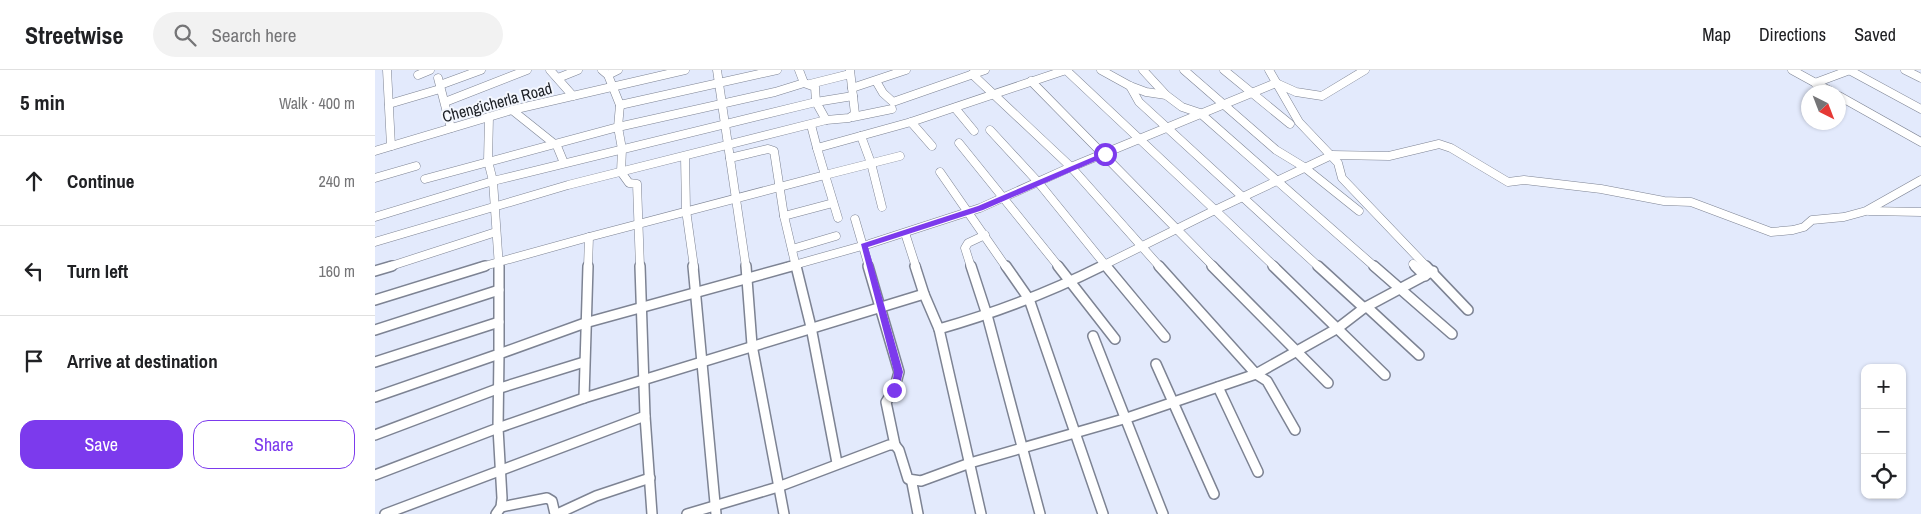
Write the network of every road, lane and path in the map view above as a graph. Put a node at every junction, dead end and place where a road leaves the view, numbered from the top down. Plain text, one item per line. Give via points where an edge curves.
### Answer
1 (387, 70) edge
2 (431, 70) edge
3 (481, 70) edge
4 (527, 70) edge
5 (550, 70) edge
6 (578, 70) edge
7 (618, 70) edge
8 (685, 70) edge
9 (717, 70) edge
10 (777, 70) edge
11 (799, 70) edge
12 (907, 70) edge
13 (985, 70) edge
14 (1101, 70) edge
15 (1143, 70) edge
16 (1184, 70) edge
17 (1224, 70) edge
18 (1269, 70) edge
19 (1365, 70) edge
20 (1792, 70) edge
21 (1829, 70) edge
22 (1850, 70) edge
23 (1905, 70) edge
24 (605, 72) edge
25 (850, 72) edge
26 (972, 74) junction
27 (1837, 74) junction
28 (418, 75) dead end
29 (558, 78) junction
30 (1921, 78) edge
31 (876, 81) junction
32 (1031, 81) junction
33 (719, 83) junction
34 (807, 83) junction
35 (1276, 83) junction
36 (1815, 83) junction
37 (440, 84) junction
38 (1819, 85) edge
39 (613, 86) junction
40 (1130, 86) junction
41 (852, 92) junction
42 (1253, 92) junction
43 (992, 94) junction
44 (1166, 95) junction
45 (573, 96) junction
46 (1846, 100) edge
47 (445, 102) junction
48 (816, 102) junction
49 (723, 103) junction
50 (389, 104) junction
51 (620, 105) junction
52 (1223, 105) junction
53 (955, 108) junction
54 (892, 109) dead end
55 (1921, 109) edge
56 (512, 110) junction
57 (1200, 113) junction
58 (853, 116) junction
59 (489, 117) junction
60 (826, 120) junction
61 (911, 122) junction
62 (725, 124) junction
63 (1290, 124) dead end
64 (811, 125) junction
65 (618, 127) junction
66 (451, 128) junction
67 (1168, 128) junction
68 (990, 130) dead end
69 (974, 132) dead end
70 (861, 136) junction
71 (1139, 140) junction
72 (1921, 142) edge
73 (551, 143) junction
74 (959, 143) dead end
75 (391, 146) junction
76 (728, 146) junction
77 (931, 146) dead end
78 (817, 148) junction
79 (622, 149) junction
80 (375, 151) edge
81 (1105, 154) junction
82 (1332, 155) junction
83 (900, 156) dead end
84 (685, 157) junction
85 (730, 158) junction
86 (488, 161) junction
87 (564, 163) junction
88 (871, 163) junction
89 (416, 166) dead end
90 (1071, 167) junction
91 (1304, 167) junction
92 (621, 172) junction
93 (940, 172) dead end
94 (825, 175) junction
95 (375, 178) edge
96 (425, 179) dead end
97 (1275, 180) junction
98 (1921, 180) edge
99 (493, 181) junction
100 (1038, 182) junction
101 (779, 187) junction
102 (1242, 196) junction
103 (1005, 197) junction
104 (734, 198) junction
105 (833, 203) junction
106 (496, 206) junction
107 (882, 207) dead end
108 (686, 210) junction
109 (1215, 211) junction
110 (1359, 211) dead end
111 (1866, 211) junction
112 (969, 212) junction
113 (1921, 212) edge
114 (784, 216) junction
115 (375, 217) edge
116 (838, 218) dead end
117 (855, 219) dead end
118 (638, 224) junction
119 (1177, 230) junction
120 (496, 232) junction
121 (905, 233) junction
122 (985, 234) junction
123 (836, 236) dead end
124 (589, 237) junction
125 (375, 242) edge
126 (864, 246) junction
127 (1141, 246) junction
128 (792, 249) junction
129 (499, 261) junction
130 (1107, 264) junction
131 (1413, 264) dead end
132 (795, 265) junction
133 (375, 271) edge
134 (1429, 273) junction
135 (748, 278) junction
136 (1071, 281) junction
137 (1400, 289) junction
138 (499, 290) junction
139 (697, 292) junction
140 (924, 294) junction
141 (1029, 299) junction
142 (375, 300) edge
143 (642, 307) junction
144 (882, 307) junction
145 (1365, 308) junction
146 (1468, 310) dead end
147 (987, 315) junction
148 (499, 322) junction
149 (585, 322) junction
150 (811, 327) junction
151 (1338, 328) junction
152 (939, 329) junction
153 (375, 330) edge
154 (1452, 334) dead end
155 (1093, 336) dead end
156 (1165, 336) dead end
157 (1115, 339) dead end
158 (752, 345) junction
159 (1297, 352) junction
160 (499, 354) junction
161 (1419, 355) dead end
162 (703, 360) junction
163 (375, 362) edge
164 (585, 362) junction
165 (1156, 364) dead end
166 (1256, 374) junction
167 (1385, 375) dead end
168 (644, 378) junction
169 (1328, 384) dead end
170 (1218, 387) junction
171 (497, 389) junction
172 (375, 397) edge
173 (585, 398) junction
174 (1172, 402) junction
175 (645, 416) junction
176 (1127, 418) junction
177 (498, 428) junction
178 (1295, 430) dead end
179 (1076, 432) junction
180 (375, 435) edge
181 (895, 445) junction
182 (1022, 448) junction
183 (837, 463) junction
184 (970, 463) junction
185 (500, 471) junction
186 (1259, 472) dead end
187 (375, 475) edge
188 (650, 478) junction
189 (912, 483) junction
190 (779, 486) junction
191 (1214, 494) dead end
192 (499, 510) edge
193 (716, 510) edge
194 (385, 514) edge
195 (556, 514) edge
196 (652, 514) edge
197 (687, 514) edge
198 (785, 514) edge
199 (918, 514) edge
200 (981, 514) edge
201 (1040, 514) edge
202 (1103, 514) edge
203 (1163, 514) edge

1 - 50 street
2 - 28 street
3 - 37 street
4 - 47 street
5 - 29 street
6 - 29 street
7 - 24 street
8 - 39 street, Chengicherla Road
9 - 33 street
10 - 33 street
11 - 34 street
12 - 31 street
13 - 26 street
14 - 40 street
15 - 44 street
16 - 52 street
17 - 42 street
18 - 35 street
19 - 35 street via 1322,96 1296,92
20 - 36 street
21 - 27 street
22 - 27 street
22 - 55 street
23 - 30 street
24 - 39 street
25 - 34 street
25 - 41 street
26 - 31 street via 893,102
26 - 43 street
27 - 36 street
29 - 45 street
31 - 41 street
32 - 43 street
32 - 71 street via 1065,70
32 - 81 street
33 - 49 street
33 - 51 street
34 - 48 street via 817,90
34 - 49 street
35 - 42 street
35 - 82 street via 1299,122
36 - 38 street
37 - 47 street
37 - 50 street
39 - 45 street, Chengicherla Road
39 - 51 street
40 - 44 street
40 - 67 street via 1135,97
41 - 48 street
41 - 58 street
42 - 52 street
42 - 63 street
43 - 53 street
43 - 90 street
44 - 57 street
45 - 56 street, Chengicherla Road
46 - 72 street
47 - 66 street
48 - 60 street
48 - 62 street
49 - 62 street
49 - 65 street
50 - 75 street
51 - 65 street
52 - 57 street
52 - 91 street via 1276,150
53 - 61 street
53 - 69 street
54 - 58 street
56 - 59 street, Chengicherla Road
56 - 73 street
57 - 67 street
57 - 97 street
58 - 60 street
59 - 66 street, Chengicherla Road
59 - 86 street
60 - 64 street
61 - 70 street
61 - 77 street
62 - 76 street
62 - 79 street
64 - 76 street
64 - 78 street
65 - 73 street
65 - 79 street
66 - 75 street, Chengicherla Road
67 - 71 street
67 - 102 street
68 - 100 street
70 - 78 street
70 - 88 street
71 - 81 street
71 - 109 street
73 - 86 street
73 - 87 street via 557,146
74 - 103 street
75 - 80 street, Chengicherla Road
76 - 84 street
76 - 85 street
78 - 94 street
79 - 87 street
79 - 92 street
81 - 90 street
81 - 119 street
82 - 91 street
82 - 111 street via 1389,156 1439,144 1508,182 1524,180 1601,189 1664,202 1691,202 1771,232 1807,226 1812,220
82 - 134 street via 1348,184
83 - 88 street
84 - 92 street
84 - 108 street
85 - 101 street via 772,150
85 - 104 street
86 - 96 street
86 - 99 street
87 - 99 street
88 - 94 street
88 - 107 street
89 - 95 street
90 - 100 street
90 - 127 street
91 - 97 street
91 - 110 street
92 - 106 street
92 - 118 street via 629,183 637,184
93 - 112 street
94 - 101 street
94 - 105 street
97 - 102 street
97 - 137 street
98 - 111 street
99 - 106 street
99 - 115 street
100 - 103 street
100 - 130 street
101 - 104 street
101 - 114 street
102 - 109 street
102 - 145 street
103 - 112 street
103 - 136 street
104 - 108 street
104 - 135 street
105 - 114 street
105 - 116 street
106 - 120 street
106 - 125 street
108 - 118 street
108 - 139 street
109 - 119 street
109 - 151 street
111 - 113 street
112 - 121 street
112 - 122 street
114 - 128 street
117 - 126 street
118 - 124 street
118 - 143 street
119 - 127 street
119 - 159 street
120 - 129 street
120 - 133 street
121 - 126 street
121 - 140 street
122 - 141 street
122 - 147 street via 965,245
123 - 128 street
124 - 129 street
124 - 149 street
126 - 132 street
126 - 144 street
127 - 130 street
127 - 166 street
128 - 132 street
129 - 138 street
129 - 142 street
130 - 136 street
130 - 156 street
131 - 134 street
132 - 135 street
132 - 150 street
134 - 137 street
134 - 146 street
135 - 139 street
135 - 158 street
136 - 141 street
136 - 157 street
137 - 145 street
137 - 154 street
138 - 148 street
138 - 153 street
139 - 143 street
139 - 162 street
140 - 144 street
140 - 152 street
141 - 147 street
141 - 179 street
143 - 149 street
143 - 168 street
144 - 150 street
144 - 181 street via 899,372 894,390 886,402
145 - 151 street
145 - 161 street
147 - 152 street
147 - 182 street
148 - 160 street
148 - 163 street
149 - 160 street
149 - 164 street
150 - 158 street
150 - 183 street
151 - 159 street
151 - 167 street
152 - 184 street
155 - 176 street
158 - 162 street
158 - 190 street
159 - 166 street
159 - 169 street
160 - 171 street
160 - 172 street
162 - 168 street
162 - 193 street
164 - 171 street
164 - 173 street
165 - 174 street
166 - 170 street
166 - 178 street via 1267,381
168 - 173 street
168 - 175 street
170 - 174 street
170 - 186 street
171 - 177 street
171 - 180 street
173 - 177 street
174 - 176 street
174 - 191 street
175 - 185 street
175 - 188 street
176 - 179 street
176 - 203 street
177 - 185 street
177 - 187 street
179 - 182 street
179 - 202 street
181 - 183 street
181 - 189 street via 905,476
182 - 184 street
182 - 201 street
183 - 190 street
184 - 189 street
184 - 200 street
185 - 192 street
185 - 194 street
188 - 195 street via 596,496
188 - 196 street
189 - 199 street
190 - 193 street
190 - 198 street
192 - 195 street via 547,498
193 - 197 street

